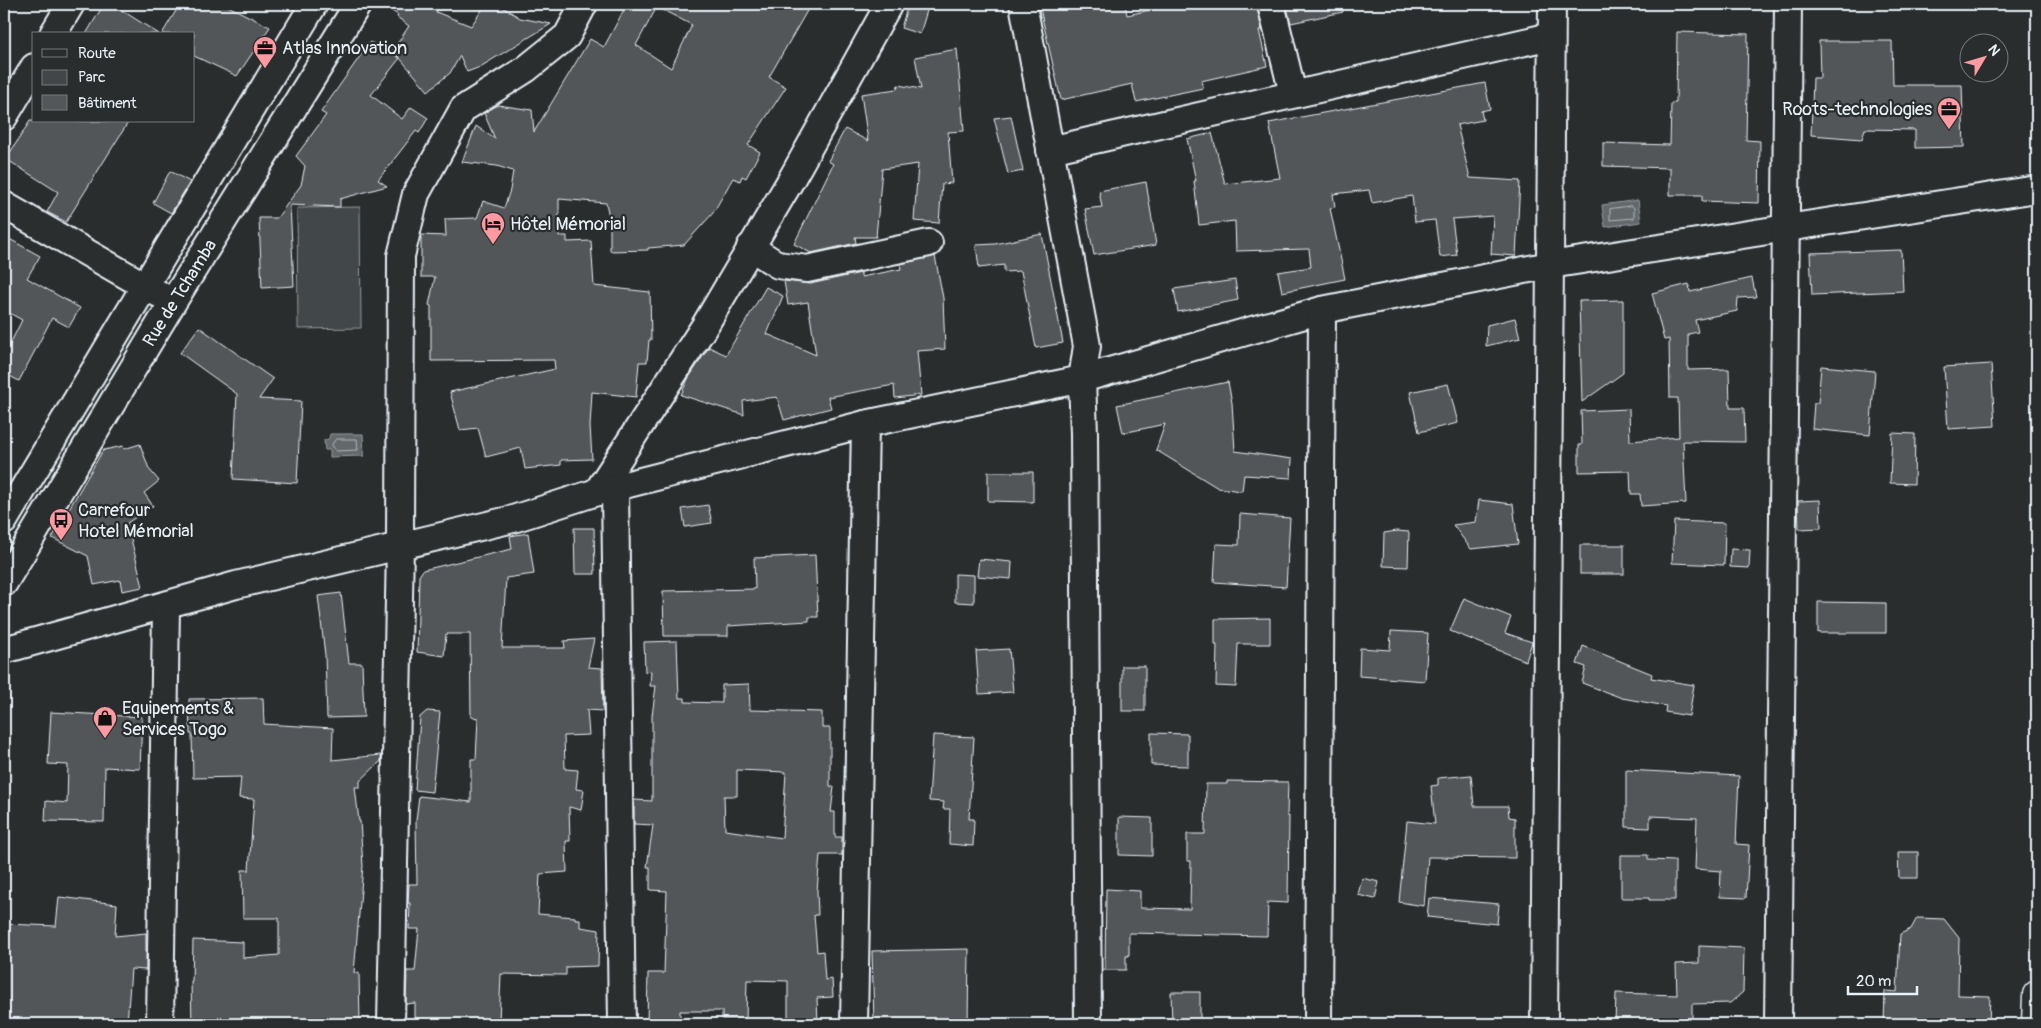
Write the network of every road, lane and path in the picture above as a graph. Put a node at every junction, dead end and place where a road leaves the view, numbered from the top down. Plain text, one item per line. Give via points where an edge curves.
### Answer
1 (71, 4) edge
2 (314, 4) edge
3 (358, 4) edge
4 (584, 4) edge
5 (889, 4) edge
6 (1023, 4) edge
7 (1271, 4) edge
8 (1552, 4) edge
9 (1788, 4) edge
10 (54, 32) edge
11 (1551, 36) junction
12 (32, 70) edge
13 (1293, 94) junction
14 (4, 117) edge
15 (1050, 150) junction
16 (2037, 189) edge
17 (4, 205) edge
18 (1787, 227) junction
19 (929, 243) dead end
20 (750, 247) junction
21 (1550, 265) junction
22 (146, 286) junction
23 (173, 302) junction
24 (1322, 310) junction
25 (1082, 379) junction
26 (865, 424) junction
27 (606, 490) junction
28 (4, 521) edge
29 (400, 545) junction
30 (4, 583) edge
31 (166, 606) junction
32 (4, 650) edge
33 (2037, 995) edge
34 (160, 1024) edge
35 (391, 1024) edge
36 (622, 1024) edge
37 (854, 1024) edge
38 (1088, 1024) edge
39 (1318, 1024) edge
40 (1544, 1024) edge
41 (1778, 1024) edge
42 (2036, 1024) edge

1 - 10 street
2 - 22 street, Rue de Tchamba
3 - 23 street, Rue de Tchamba
4 - 29 street via 567,36 526,69 463,109 416,194 401,256
5 - 20 street
6 - 15 street
7 - 13 street
8 - 11 street
9 - 18 street
11 - 13 street
11 - 21 street
12 - 14 street
13 - 15 street
15 - 25 street via 1087,346
16 - 18 street
17 - 22 street
18 - 21 street
18 - 41 street
19 - 20 street via 807,269 778,266
20 - 27 street
21 - 24 street
21 - 40 street
22 - 23 street
22 - 28 street, Rue de Tchamba
23 - 30 street, Rue de Tchamba
24 - 25 street
24 - 39 street
25 - 26 street
25 - 38 street
26 - 27 street
26 - 37 street
27 - 29 street via 513,519
27 - 36 street
29 - 31 street via 236,585
29 - 35 street
31 - 32 street
31 - 34 street
33 - 42 main road

